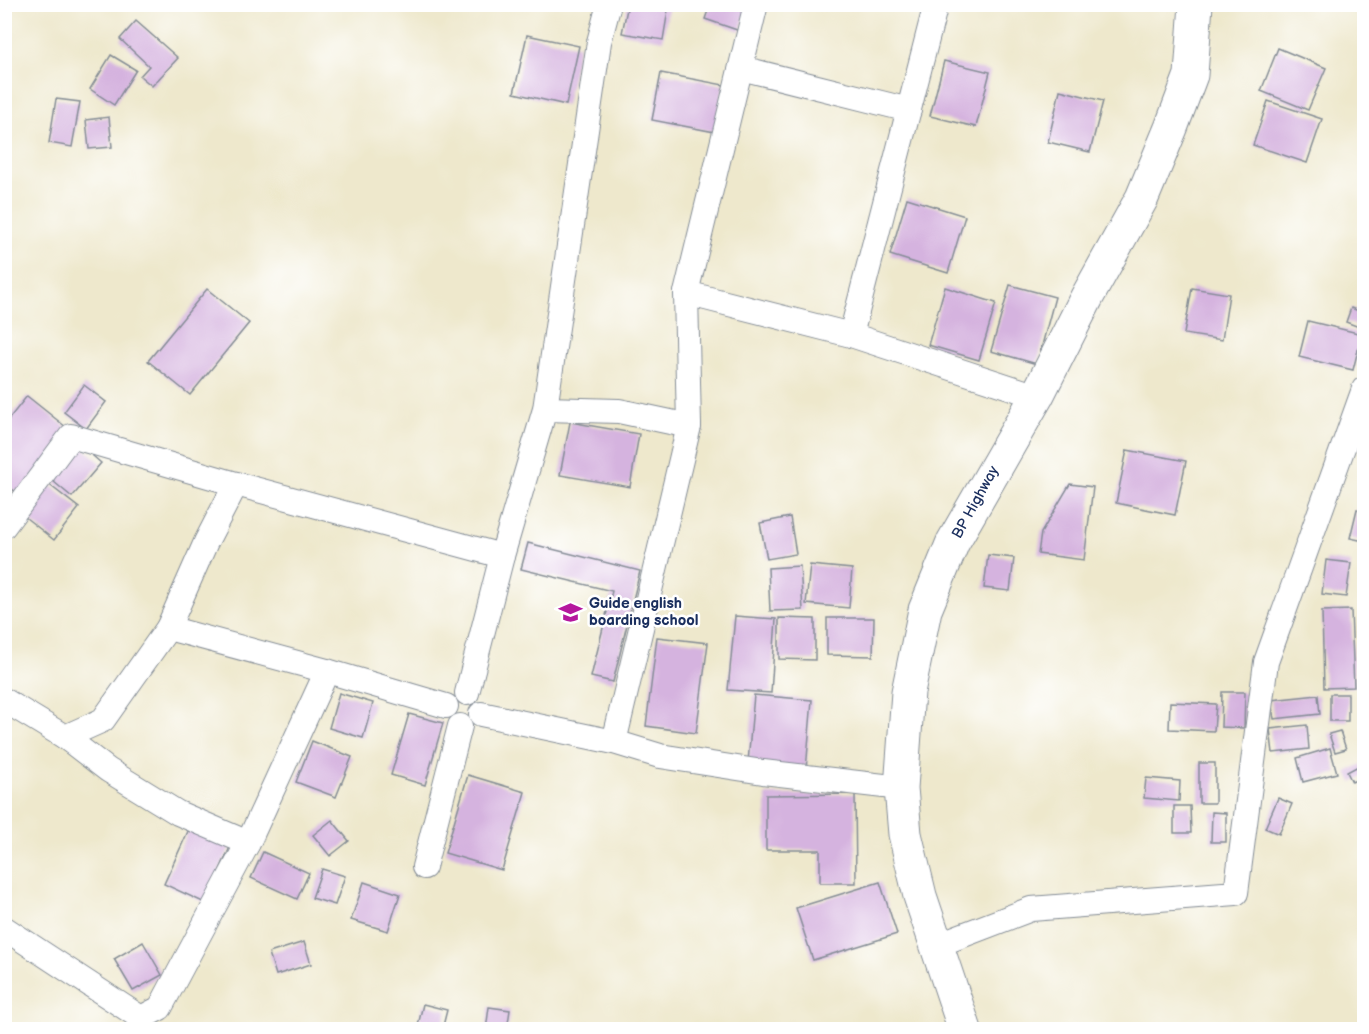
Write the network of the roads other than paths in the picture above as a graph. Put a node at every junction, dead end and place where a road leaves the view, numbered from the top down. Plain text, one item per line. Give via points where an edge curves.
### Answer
1 (609, 4) edge
2 (756, 4) edge
3 (936, 4) edge
4 (1196, 4) edge
5 (741, 68) junction
6 (909, 110) junction
7 (686, 292) junction
8 (851, 335) junction
9 (1365, 389) edge
10 (1037, 396) junction
11 (545, 409) junction
12 (689, 426) junction
13 (236, 484) junction
14 (4, 526) edge
15 (502, 556) junction
16 (168, 628) junction
17 (327, 671) junction
18 (467, 693) junction
19 (4, 700) edge
20 (446, 706) junction
21 (481, 714) junction
22 (460, 726) junction
23 (65, 737) junction
24 (614, 742) junction
25 (901, 788) junction
26 (248, 843) junction
27 (424, 867) dead end
28 (4, 928) edge
29 (937, 945) junction
30 (965, 1029) edge

1 - 11 street via 599,42
2 - 5 street
3 - 6 street
4 - 10 highway, BP Highway via 1191,75 1171,128 1142,198
5 - 6 street
5 - 7 street
6 - 8 street
7 - 8 street
7 - 12 street
8 - 10 street
9 - 29 street via 1266,662 1236,893 1031,909
10 - 25 highway, BP Highway via 953,542 925,610 908,692
11 - 12 street via 619,411
11 - 15 street
12 - 24 street
13 - 14 street via 71,436
13 - 15 street
13 - 16 street
15 - 18 street
16 - 17 street
16 - 23 street via 103,720
17 - 20 street
17 - 26 street
18 - 20 street via 452,696
18 - 21 street via 480,703
19 - 23 street
20 - 22 street via 447,717
21 - 22 street via 475,723
21 - 24 street
22 - 27 street
23 - 26 street via 108,770 178,813
24 - 25 street via 660,756
25 - 29 highway, BP Highway via 905,834
26 - 28 street via 160,1008 141,1018
29 - 30 highway, BP Highway

